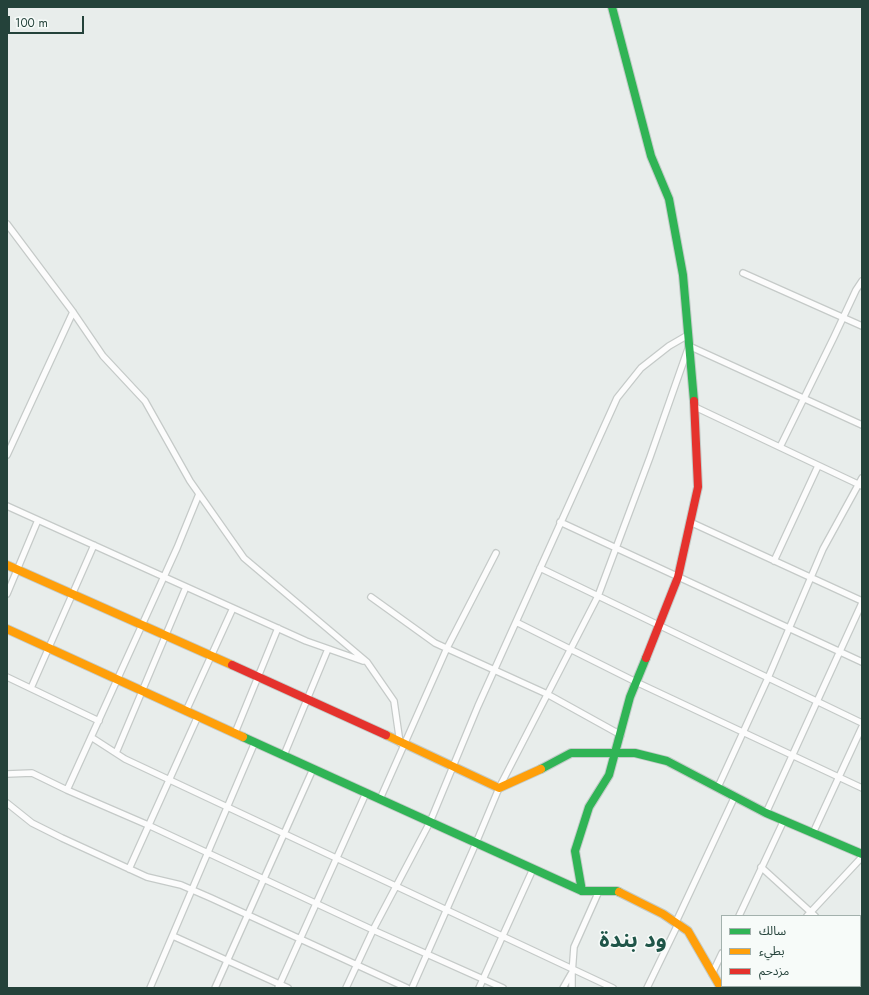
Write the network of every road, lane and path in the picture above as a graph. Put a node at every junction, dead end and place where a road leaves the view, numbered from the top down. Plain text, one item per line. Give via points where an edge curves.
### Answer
1 (612, 7) edge
2 (7, 224) edge
3 (743, 273) dead end
4 (862, 281) edge
5 (73, 312) junction
6 (843, 318) junction
7 (862, 326) edge
8 (688, 335) junction
9 (690, 346) junction
10 (804, 398) junction
11 (695, 407) junction
12 (862, 425) edge
13 (780, 447) junction
14 (7, 455) edge
15 (818, 466) junction
16 (862, 478) edge
17 (860, 486) edge
18 (199, 494) junction
19 (7, 506) edge
20 (38, 520) junction
21 (560, 522) junction
22 (690, 522) junction
23 (94, 545) junction
24 (616, 548) junction
25 (496, 553) dead end
26 (774, 561) junction
27 (7, 564) edge
28 (540, 568) junction
29 (17, 569) junction
30 (164, 577) junction
31 (678, 577) junction
32 (811, 578) junction
33 (186, 587) junction
34 (7, 594) edge
35 (73, 594) junction
36 (598, 596) junction
37 (371, 597) dead end
38 (862, 602) edge
39 (233, 608) junction
40 (516, 622) junction
41 (142, 624) junction
42 (659, 625) junction
43 (278, 628) junction
44 (790, 628) junction
45 (7, 629) edge
46 (166, 635) junction
47 (49, 648) junction
48 (447, 648) junction
49 (328, 649) junction
50 (570, 649) junction
51 (840, 652) junction
52 (211, 655) junction
53 (367, 662) junction
54 (862, 662) edge
55 (494, 671) junction
56 (258, 676) junction
57 (7, 677) edge
58 (768, 678) junction
59 (118, 679) junction
60 (636, 682) junction
61 (31, 688) junction
62 (142, 691) junction
63 (548, 694) junction
64 (307, 699) junction
65 (817, 701) junction
66 (186, 711) junction
67 (198, 716) junction
68 (98, 721) junction
69 (862, 723) edge
70 (862, 727) edge
71 (743, 732) junction
72 (235, 733) junction
73 (621, 735) junction
74 (91, 737) junction
75 (255, 742) junction
76 (402, 743) junction
77 (116, 753) junction
78 (616, 753) junction
79 (284, 755) junction
80 (792, 755) junction
81 (453, 767) junction
82 (313, 769) junction
83 (7, 774) edge
84 (839, 777) junction
85 (169, 780) junction
86 (499, 788) junction
87 (718, 788) junction
88 (862, 788) edge
89 (67, 790) junction
90 (366, 793) junction
91 (735, 796) junction
92 (380, 799) junction
93 (7, 803) edge
94 (228, 807) junction
95 (766, 813) junction
96 (784, 820) junction
97 (430, 822) junction
98 (148, 825) junction
99 (813, 833) junction
100 (284, 834) junction
101 (476, 843) junction
102 (208, 853) junction
103 (862, 856) edge
104 (336, 858) junction
105 (762, 867) junction
106 (129, 869) junction
107 (533, 869) junction
108 (264, 879) junction
109 (396, 886) junction
110 (193, 890) junction
111 (582, 891) junction
112 (599, 891) junction
113 (316, 903) junction
114 (446, 910) junction
115 (248, 915) junction
116 (739, 915) edge
117 (811, 915) edge
118 (677, 923) junction
119 (373, 930) junction
120 (173, 936) junction
121 (502, 936) junction
122 (300, 939) junction
123 (427, 954) junction
124 (721, 955) edge
125 (227, 960) junction
126 (357, 966) junction
127 (572, 971) junction
128 (712, 974) junction
129 (483, 979) junction
130 (279, 986) edge
131 (150, 988) edge
132 (215, 988) edge
133 (288, 988) edge
134 (346, 988) edge
135 (407, 988) edge
136 (412, 988) edge
137 (479, 988) edge
138 (503, 988) edge
139 (563, 988) edge
140 (572, 988) edge
141 (613, 988) edge
142 (647, 988) edge
143 (721, 988) edge

1 - 8 street via 652,156 669,199 683,276
2 - 5 street
3 - 6 street
4 - 6 street
5 - 14 street
5 - 18 street via 103,356 145,401
6 - 7 street
6 - 10 street
8 - 9 street
8 - 21 street via 641,368 617,398
9 - 10 street
9 - 11 street
9 - 24 street
10 - 12 street
10 - 13 street
11 - 13 street
11 - 22 street via 698,487
13 - 15 street
15 - 17 street
15 - 26 street
16 - 17 street
17 - 32 street via 823,549
18 - 30 street
18 - 53 street via 244,558
19 - 20 street
20 - 23 street
20 - 29 street
21 - 24 street
21 - 28 street
22 - 26 street
22 - 31 street
23 - 30 street
23 - 35 street
24 - 31 street
24 - 36 street
25 - 48 street
26 - 32 street
27 - 29 street
28 - 36 street
28 - 40 street
29 - 34 street
29 - 35 street
30 - 33 street
30 - 41 street
31 - 42 street
31 - 44 street
32 - 38 street
32 - 44 street
33 - 39 street
33 - 46 street
35 - 41 street
35 - 47 street
36 - 42 street
36 - 50 street
37 - 48 street via 435,643
38 - 51 street
39 - 43 street
39 - 52 street
40 - 50 street
40 - 55 street
41 - 46 street
41 - 59 street
42 - 58 street
42 - 60 street
43 - 49 street
43 - 56 street
44 - 51 street
44 - 58 street
45 - 47 street
46 - 52 street
46 - 62 street
47 - 59 street
47 - 61 street
48 - 55 street
48 - 76 street
49 - 53 street
49 - 64 street
50 - 60 street
50 - 63 street
51 - 54 street
51 - 65 street
52 - 56 street
52 - 66 street
53 - 76 street via 394,701
55 - 63 street
55 - 81 street
56 - 64 street
56 - 72 street
57 - 61 street
58 - 65 street
58 - 71 street
59 - 62 street
59 - 68 street
60 - 71 street
60 - 73 street
61 - 68 street
62 - 66 street
62 - 77 street
63 - 73 street
63 - 86 street
64 - 76 street
64 - 79 street
65 - 69 street
65 - 80 street
66 - 67 street
67 - 72 street
67 - 85 street
68 - 74 street
70 - 84 street
71 - 80 street
71 - 87 street
72 - 75 street
73 - 78 street
74 - 77 street
74 - 89 street
75 - 79 street
75 - 94 street
76 - 81 street
76 - 92 street
77 - 85 street
78 - 86 street via 571,753
78 - 87 street via 635,753 666,761
78 - 111 street via 609,775 589,807 575,851
79 - 82 street
80 - 84 street
80 - 95 street
81 - 86 street
81 - 97 street
82 - 90 street
82 - 100 street
83 - 89 street via 32,773
84 - 88 street
84 - 99 street
85 - 94 street
85 - 98 street
86 - 101 street
87 - 91 street
89 - 98 street
90 - 92 street
90 - 104 street
91 - 95 street
91 - 118 street
92 - 97 street
93 - 106 street via 32,823
94 - 100 street
94 - 102 street
95 - 96 street
96 - 99 street
96 - 105 street
97 - 101 street
97 - 109 street
98 - 102 street
98 - 106 street
99 - 103 street
100 - 104 street
100 - 108 street
101 - 107 street
101 - 114 street
102 - 108 street
102 - 110 street
103 - 117 street
104 - 109 street
104 - 113 street
105 - 116 street
105 - 117 street
106 - 110 street
107 - 111 street
107 - 121 street
108 - 113 street
108 - 115 street
109 - 114 street
109 - 119 street
110 - 115 street
110 - 120 street
111 - 112 street
112 - 118 street via 617,891
112 - 127 street via 574,947
113 - 119 street
113 - 122 street
114 - 121 street
114 - 123 street
115 - 122 street
115 - 125 street
118 - 128 street via 688,931
118 - 142 street
119 - 123 street
119 - 126 street
120 - 125 street
120 - 131 street
121 - 127 street
121 - 129 street
122 - 126 street
122 - 130 street
123 - 129 street
123 - 136 street
124 - 128 street
125 - 130 street
125 - 132 street
126 - 134 street
126 - 135 street
127 - 139 street
127 - 140 street
127 - 141 street
128 - 143 street
129 - 137 street
129 - 138 street
130 - 133 street

